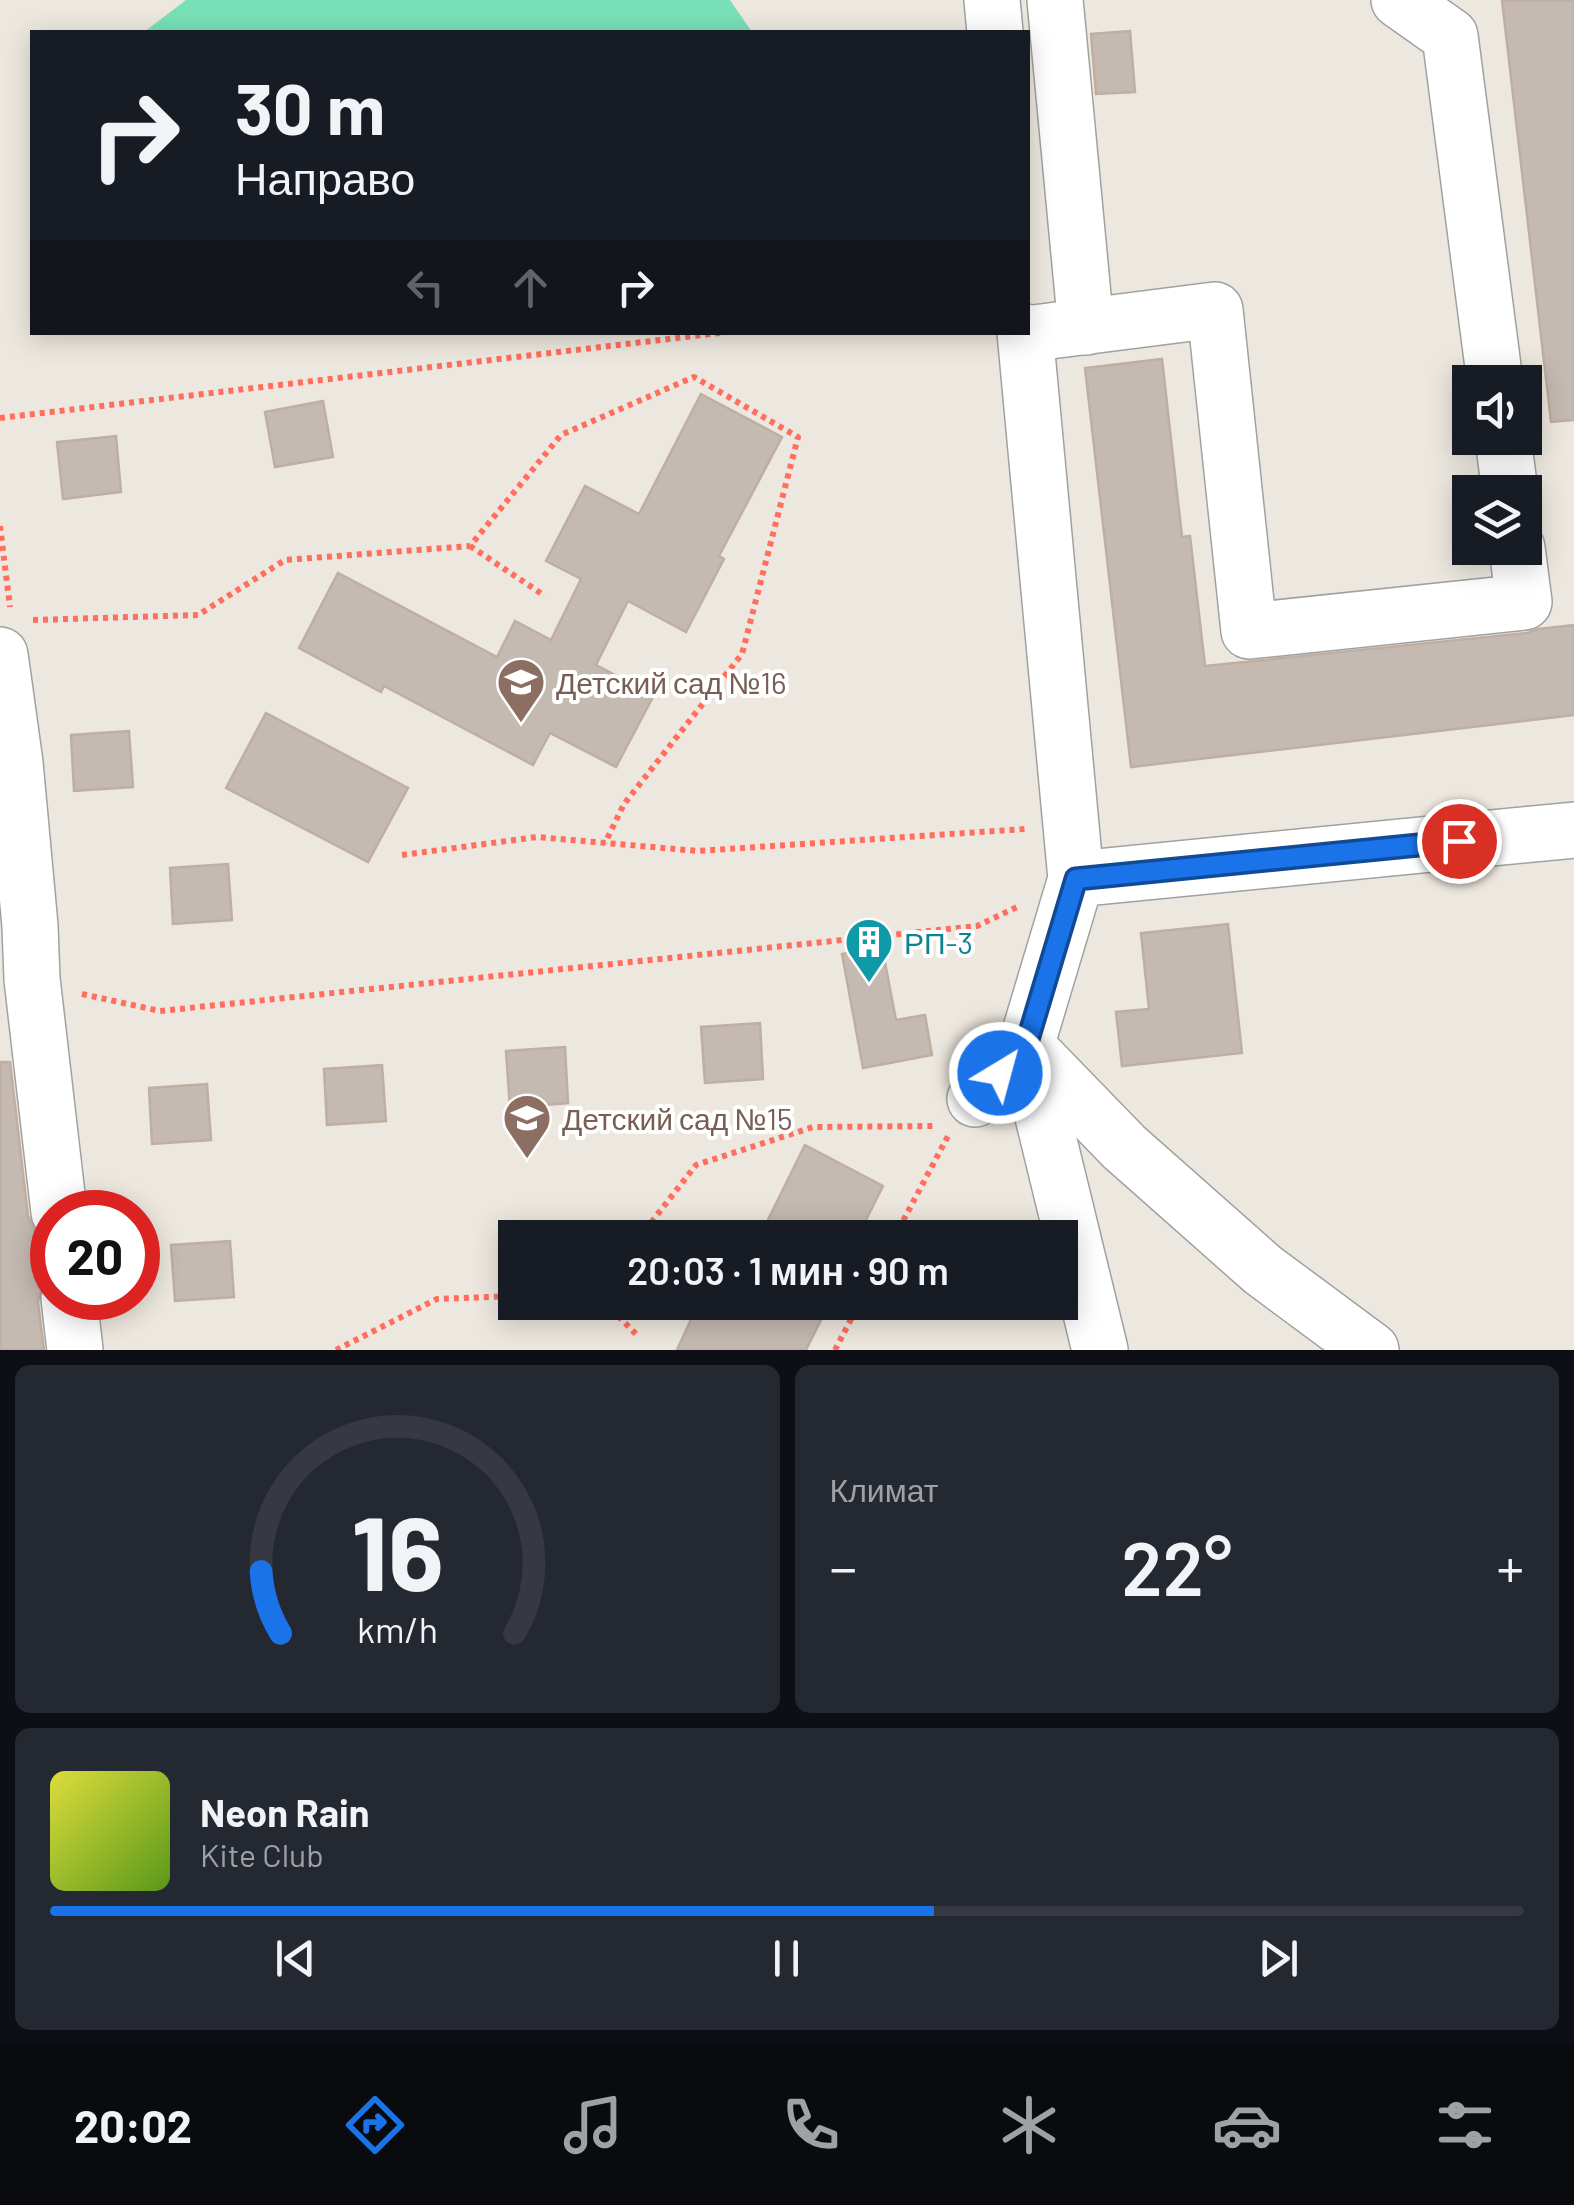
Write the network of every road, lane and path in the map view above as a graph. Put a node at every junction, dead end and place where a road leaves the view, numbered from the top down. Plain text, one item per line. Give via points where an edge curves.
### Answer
1 (992, 0) edge
2 (1055, 0) edge
3 (1399, 0) edge
4 (995, 30) edge
5 (1086, 327) junction
6 (1030, 333) edge
7 (703, 335) edge
8 (1026, 335) edge
9 (1494, 365) edge
10 (0, 418) edge
11 (470, 546) junction
12 (1519, 565) edge
13 (545, 596) dead end
14 (14, 638) edge
15 (1071, 824) junction
16 (1574, 830) edge
17 (605, 843) junction
18 (402, 856) dead end
19 (1076, 879) junction
20 (15, 928) edge
21 (32, 979) junction
22 (1026, 1046) junction
23 (975, 1099) dead end
24 (56, 1190) edge
25 (653, 1220) edge
26 (903, 1220) edge
27 (498, 1297) edge
28 (72, 1320) edge
29 (623, 1320) edge
30 (851, 1320) edge
31 (640, 1337) dead end
32 (75, 1350) edge
33 (336, 1350) edge
34 (835, 1350) edge
35 (1100, 1350) edge
36 (1372, 1350) edge

1 - 4 lane
2 - 5 lane
3 - 9 lane via 1450,36
5 - 6 lane
5 - 12 lane via 1215,310 1250,631 1524,602
7 - 10 path
8 - 15 lane
11 - 13 path
11 - 14 path via 285,560 198,615
11 - 17 path via 561,435 694,377 798,437 742,654 624,804
14 - 20 lane
15 - 17 path via 698,852
15 - 19 lane
16 - 19 lane
17 - 18 path via 537,837
19 - 21 path via 977,926 160,1011
19 - 22 lane
20 - 21 lane
21 - 24 lane
22 - 23 lane
22 - 35 lane
22 - 36 lane via 1124,1147 1249,1258
25 - 26 path via 696,1165 813,1127 953,1126
27 - 33 path via 438,1299
28 - 32 lane
29 - 31 path
30 - 34 path

